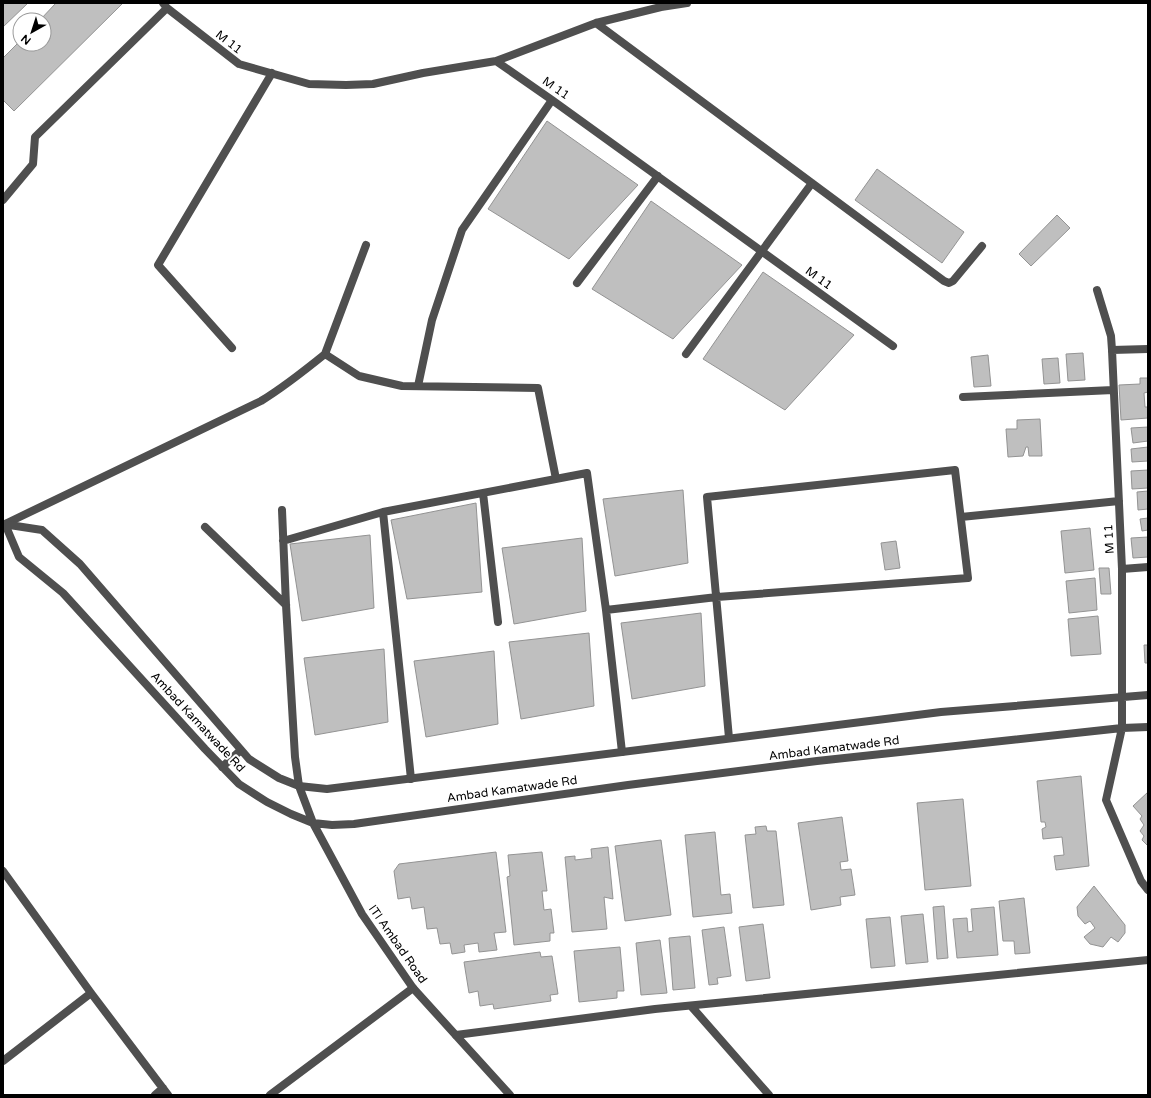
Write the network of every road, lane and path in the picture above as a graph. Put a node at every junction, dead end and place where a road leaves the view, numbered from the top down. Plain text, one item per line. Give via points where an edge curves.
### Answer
1 (687, 3) edge
2 (165, 6) edge
3 (596, 23) junction
4 (496, 62) junction
5 (272, 74) junction
6 (552, 100) junction
7 (658, 176) junction
8 (812, 183) junction
9 (3, 200) edge
10 (366, 244) dead end
11 (982, 246) dead end
12 (762, 251) junction
13 (577, 284) dead end
14 (1097, 290) dead end
15 (893, 346) dead end
16 (232, 348) dead end
17 (1148, 349) edge
18 (1112, 350) junction
19 (325, 354) junction
20 (686, 354) dead end
21 (418, 386) junction
22 (1113, 390) junction
23 (963, 397) dead end
24 (556, 479) junction
25 (483, 493) junction
26 (1119, 502) junction
27 (282, 510) dead end
28 (383, 512) junction
29 (961, 517) junction
30 (4, 524) edge
31 (204, 527) dead end
32 (283, 541) junction
33 (1148, 567) edge
34 (1122, 568) junction
35 (717, 597) junction
36 (286, 605) junction
37 (606, 610) junction
38 (498, 622) dead end
39 (1148, 695) edge
40 (1122, 696) junction
41 (1148, 727) edge
42 (1122, 728) junction
43 (729, 738) junction
44 (241, 750) junction
45 (622, 752) junction
46 (222, 767) junction
47 (411, 778) junction
48 (299, 786) junction
49 (313, 822) junction
50 (3, 871) edge
51 (1148, 890) edge
52 (1148, 960) edge
53 (413, 988) junction
54 (91, 993) junction
55 (690, 1006) junction
56 (456, 1035) junction
57 (3, 1061) edge
58 (166, 1092) edge
59 (155, 1095) edge
60 (270, 1095) edge
61 (510, 1095) edge
62 (769, 1095) edge

1 - 3 street
2 - 5 street, M 11 via 239,64
2 - 9 street via 35,137 33,164
3 - 4 street
3 - 8 street
4 - 5 street, M 11 via 374,84 310,84
4 - 6 street, M 11
5 - 16 street via 158,265
6 - 7 street, M 11
6 - 21 street via 462,230 432,320
7 - 12 street, M 11
7 - 13 street
8 - 11 street via 949,283
8 - 12 street
10 - 19 street
12 - 15 street, M 11
12 - 20 street
14 - 18 street, M 11 via 1111,336
17 - 18 street
18 - 22 street, M 11
19 - 21 street via 359,376 402,386
19 - 30 street via 292,381 261,401
21 - 24 street via 538,388
22 - 23 street
22 - 26 street, M 11
24 - 25 street
24 - 37 street via 587,473
25 - 28 street
25 - 38 street
26 - 29 street
26 - 34 street, M 11
27 - 32 street, ITI Ambad Road
28 - 32 street
28 - 47 street
29 - 35 street via 968,578
29 - 35 street via 955,470 707,497
30 - 44 street, Ambad Kamatwade Rd via 42,530 80,564
30 - 46 street, Ambad Kamatwade Rd via 19,557 63,593
31 - 36 street
32 - 36 street, ITI Ambad Road
33 - 34 street
34 - 40 street, M 11
35 - 37 street
35 - 43 street
36 - 48 street, ITI Ambad Road
37 - 45 street
39 - 40 street, Ambad Kamatwade Rd
40 - 42 street, M 11
40 - 43 street, Ambad Kamatwade Rd via 941,712
41 - 42 street, Ambad Kamatwade Rd
42 - 49 street, Ambad Kamatwade Rd via 825,760 354,824 332,825
42 - 51 street, M 11 via 1106,800 1141,881
43 - 45 street, Ambad Kamatwade Rd
44 - 46 street
44 - 48 street, Ambad Kamatwade Rd via 249,759 279,778
45 - 47 street, Ambad Kamatwade Rd
46 - 49 street, Ambad Kamatwade Rd via 239,784 267,802
47 - 48 street, Ambad Kamatwade Rd via 326,789
48 - 49 street, ITI Ambad Road
49 - 53 street, ITI Ambad Road via 362,914
50 - 54 street
52 - 55 street
53 - 56 street, ITI Ambad Road
53 - 60 street
54 - 57 street
54 - 58 street
55 - 56 street
55 - 62 street
56 - 61 street, ITI Ambad Road
58 - 59 street

